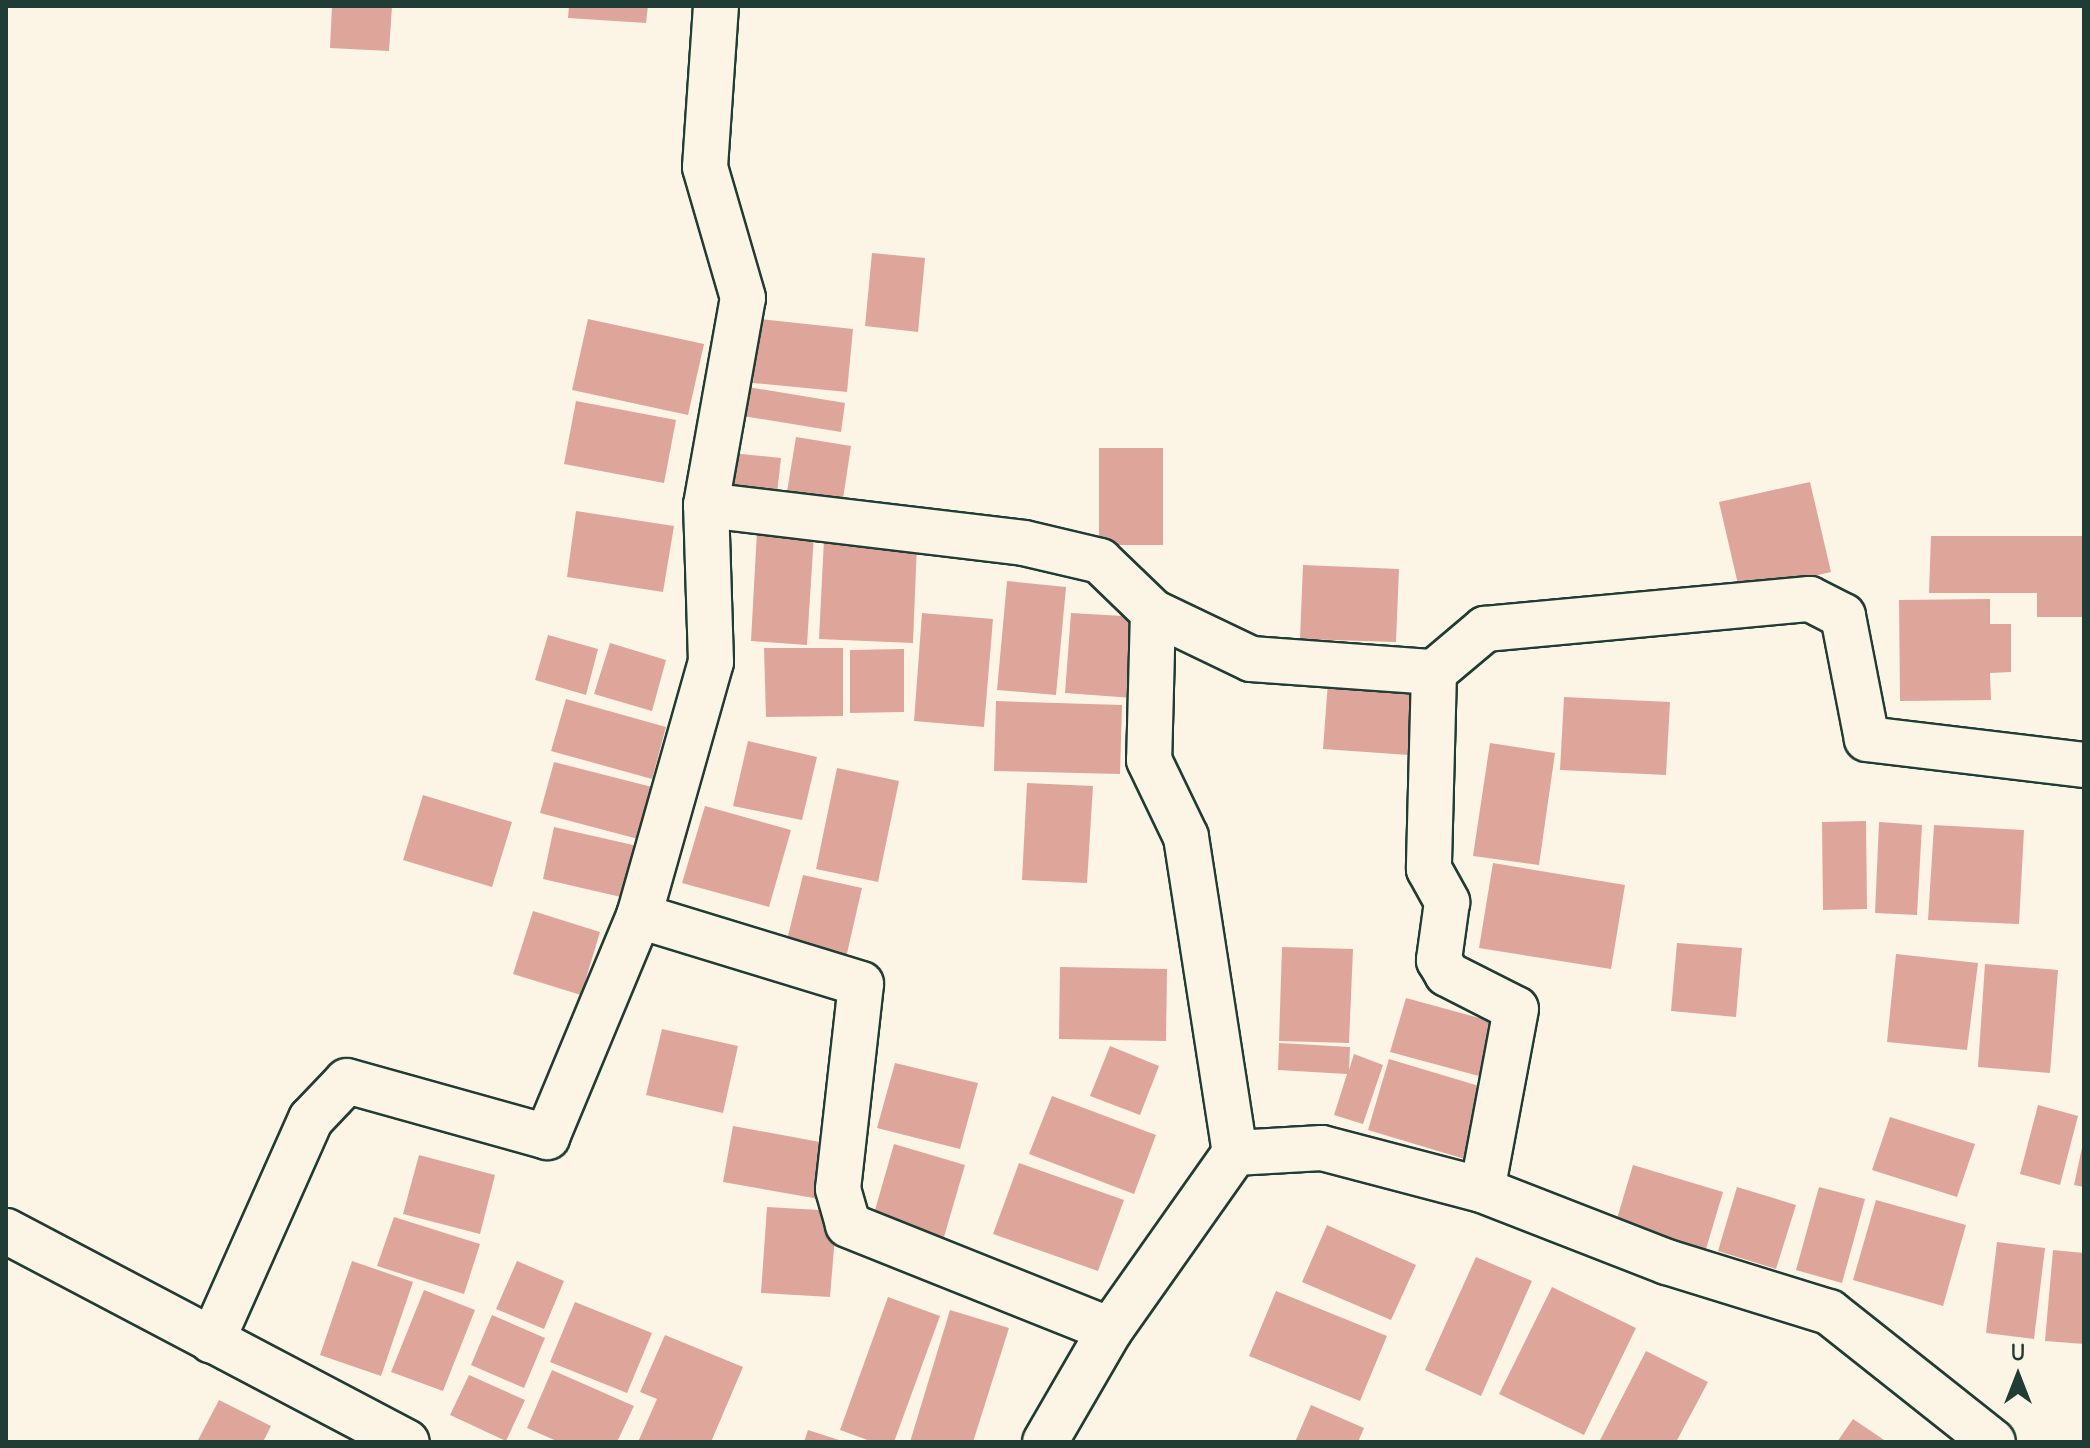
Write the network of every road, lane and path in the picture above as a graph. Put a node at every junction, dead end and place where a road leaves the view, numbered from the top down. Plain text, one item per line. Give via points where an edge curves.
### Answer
1 (716, 6) edge
2 (706, 505) junction
3 (1153, 612) junction
4 (1434, 672) junction
5 (2084, 765) edge
6 (639, 916) junction
7 (1235, 1153) junction
8 (1482, 1190) junction
9 (6, 1231) edge
10 (1110, 1330) junction
11 (212, 1341) junction
12 (407, 1442) edge
13 (1045, 1442) edge
14 (1993, 1442) edge

1 - 2 street via 705,167 743,298
2 - 3 street via 1039,546 1100,561
2 - 6 street via 711,662
3 - 4 street via 1251,659
3 - 7 street via 1149,760 1186,837
4 - 5 street via 1485,629 1810,599 1843,616 1867,739
4 - 8 street via 1429,869 1447,902 1439,960 1447,974 1516,1009
6 - 10 street via 861,984 838,1189 848,1225
6 - 11 street via 547,1137 347,1081 311,1119
7 - 8 street via 1322,1148
7 - 10 street
8 - 14 street via 1667,1262 1829,1312
9 - 11 street
10 - 13 street
11 - 12 street

